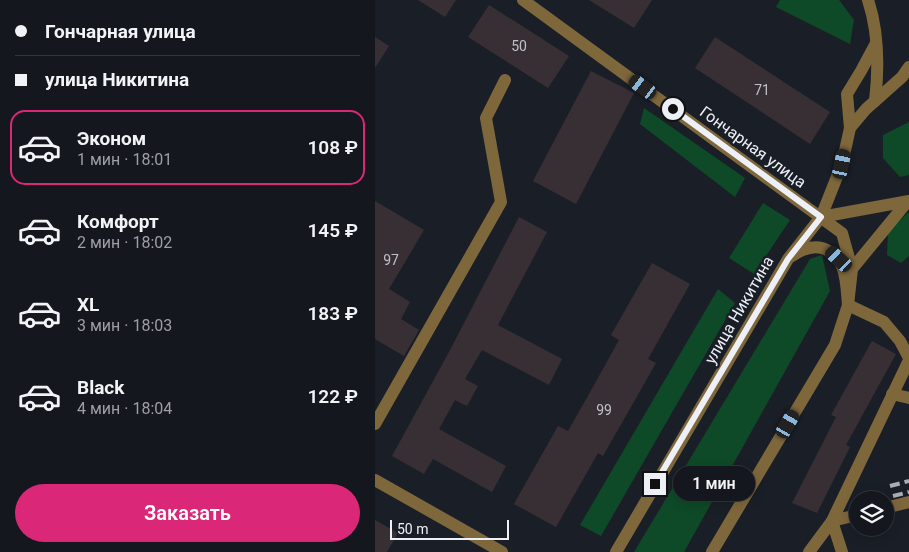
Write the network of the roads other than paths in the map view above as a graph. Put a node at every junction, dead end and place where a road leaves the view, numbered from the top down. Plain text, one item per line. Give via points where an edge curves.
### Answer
1 (523, 0) edge
2 (868, 0) edge
3 (877, 40) junction
4 (909, 68) edge
5 (505, 80) dead end
6 (875, 101) junction
7 (850, 128) junction
8 (908, 201) edge
9 (821, 217) junction
10 (788, 259) junction
11 (852, 269) junction
12 (848, 305) junction
13 (905, 339) edge
14 (909, 359) edge
15 (892, 394) junction
16 (909, 398) edge
17 (375, 424) edge
18 (375, 480) edge
19 (909, 502) edge
20 (894, 506) edge
21 (849, 517) edge
22 (832, 521) junction
23 (503, 552) edge
24 (616, 552) edge
25 (712, 552) edge
26 (809, 552) edge
27 (842, 552) edge

1 - 9 street, Гончарная улица
2 - 3 street
3 - 6 street via 879,73
3 - 7 street via 847,94
4 - 6 street, улица Никитина
5 - 17 street via 485,118 501,202
6 - 7 street, улица Никитина
7 - 9 street, улица Никитина via 842,164
8 - 9 street
8 - 11 street
9 - 10 street, улица Никитина
9 - 11 street, Гончарная улица via 843,233
10 - 12 street via 801,250 816,246 830,250 839,259 845,275
10 - 24 street, улица Никитина
11 - 12 street
12 - 13 street via 884,322
12 - 25 street via 835,345
13 - 14 street
14 - 15 street
15 - 16 street
15 - 22 street
18 - 23 street
19 - 20 street
21 - 22 street
22 - 26 street
22 - 27 street

